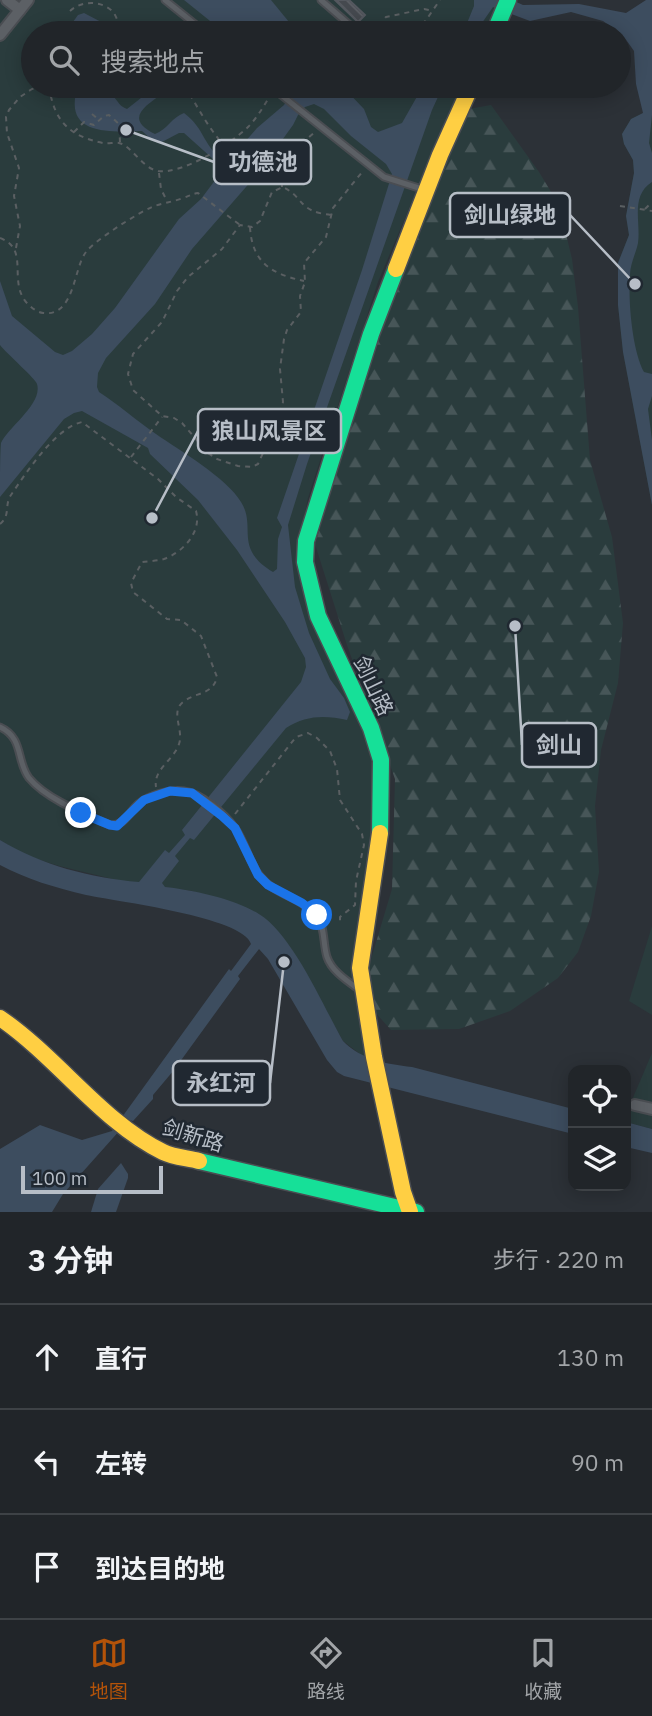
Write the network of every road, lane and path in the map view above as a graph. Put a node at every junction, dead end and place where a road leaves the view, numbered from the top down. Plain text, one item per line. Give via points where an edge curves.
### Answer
1 (7, 0) edge
2 (28, 0) edge
3 (165, 0) edge
4 (321, 0) edge
5 (440, 0) edge
6 (508, 0) edge
7 (20, 10) junction
8 (70, 11) dead end
9 (432, 11) junction
10 (117, 21) edge
11 (191, 21) edge
12 (345, 21) edge
13 (382, 21) edge
14 (425, 21) edge
15 (499, 21) edge
16 (0, 35) edge
17 (21, 96) edge
18 (53, 98) edge
19 (193, 98) edge
20 (269, 98) edge
21 (285, 98) edge
22 (466, 98) edge
23 (92, 114) dead end
24 (99, 120) junction
25 (0, 121) edge
26 (6, 121) junction
27 (321, 127) junction
28 (73, 133) junction
29 (120, 143) junction
30 (224, 145) junction
31 (368, 165) junction
32 (159, 172) junction
33 (282, 187) junction
34 (422, 191) junction
35 (167, 202) junction
36 (652, 202) edge
37 (620, 206) dead end
38 (645, 209) junction
39 (652, 211) edge
40 (331, 215) junction
41 (240, 225) junction
42 (250, 227) junction
43 (0, 238) edge
44 (15, 250) junction
45 (305, 282) junction
46 (162, 416) junction
47 (130, 458) junction
48 (0, 524) edge
49 (0, 727) edge
50 (158, 794) junction
51 (229, 822) junction
52 (340, 921) dead end
53 (362, 992) junction
54 (0, 1017) edge
55 (635, 1105) dead end
56 (652, 1109) edge
57 (412, 1211) edge

1 - 7 street
2 - 7 street
3 - 11 lane
4 - 12 lane
5 - 9 path
6 - 15 street
7 - 16 street
8 - 10 path via 86,2 102,3
9 - 13 path via 424,9
9 - 14 path
17 - 26 path
18 - 28 path via 58,116
19 - 30 path
20 - 30 path via 248,127
21 - 27 lane
22 - 34 street, 剑山路
23 - 24 path
24 - 28 path via 94,125 83,122
24 - 29 path via 109,115 119,124
25 - 26 path
26 - 44 path via 19,168 14,196 19,217
27 - 31 lane
27 - 33 path via 289,155
28 - 29 path
29 - 32 path
30 - 32 path via 189,165
31 - 34 lane via 384,177
31 - 40 path
32 - 35 path
33 - 40 path via 304,208
33 - 42 path via 272,192 260,220
34 - 53 street, 剑山路 via 306,541 306,572 318,616 371,728 380,761 380,836 361,953
35 - 41 path via 198,193
35 - 44 path via 149,208 87,250 66,303 51,312 32,308 23,298 17,286
36 - 38 path
37 - 38 path
38 - 39 path
40 - 45 path via 326,237 304,263
41 - 42 path
41 - 46 path via 222,249 177,290 162,322 133,354 128,374 133,390
42 - 45 path via 258,258 276,273
43 - 44 path
45 - 46 path via 301,313 286,330 280,369 283,402 262,461 239,467 217,460 182,424
46 - 47 path
47 - 48 path via 85,423 74,424 53,441 10,496 8,514
47 - 50 path via 191,506 198,518 195,534 174,554 138,565 130,588 167,619 181,620 201,636 218,677 206,693 178,707 181,740 155,780
49 - 50 lane via 11,734 28,776 81,813 117,826 136,806
50 - 51 lane via 181,791 197,795
51 - 52 path via 296,737 308,733 325,744 337,769 340,800 363,840 355,905
51 - 53 lane via 258,875 317,915 330,964
53 - 57 street, 剑山路 via 403,1192
54 - 57 street, 剑新路 via 135,1137 157,1149
55 - 56 street

